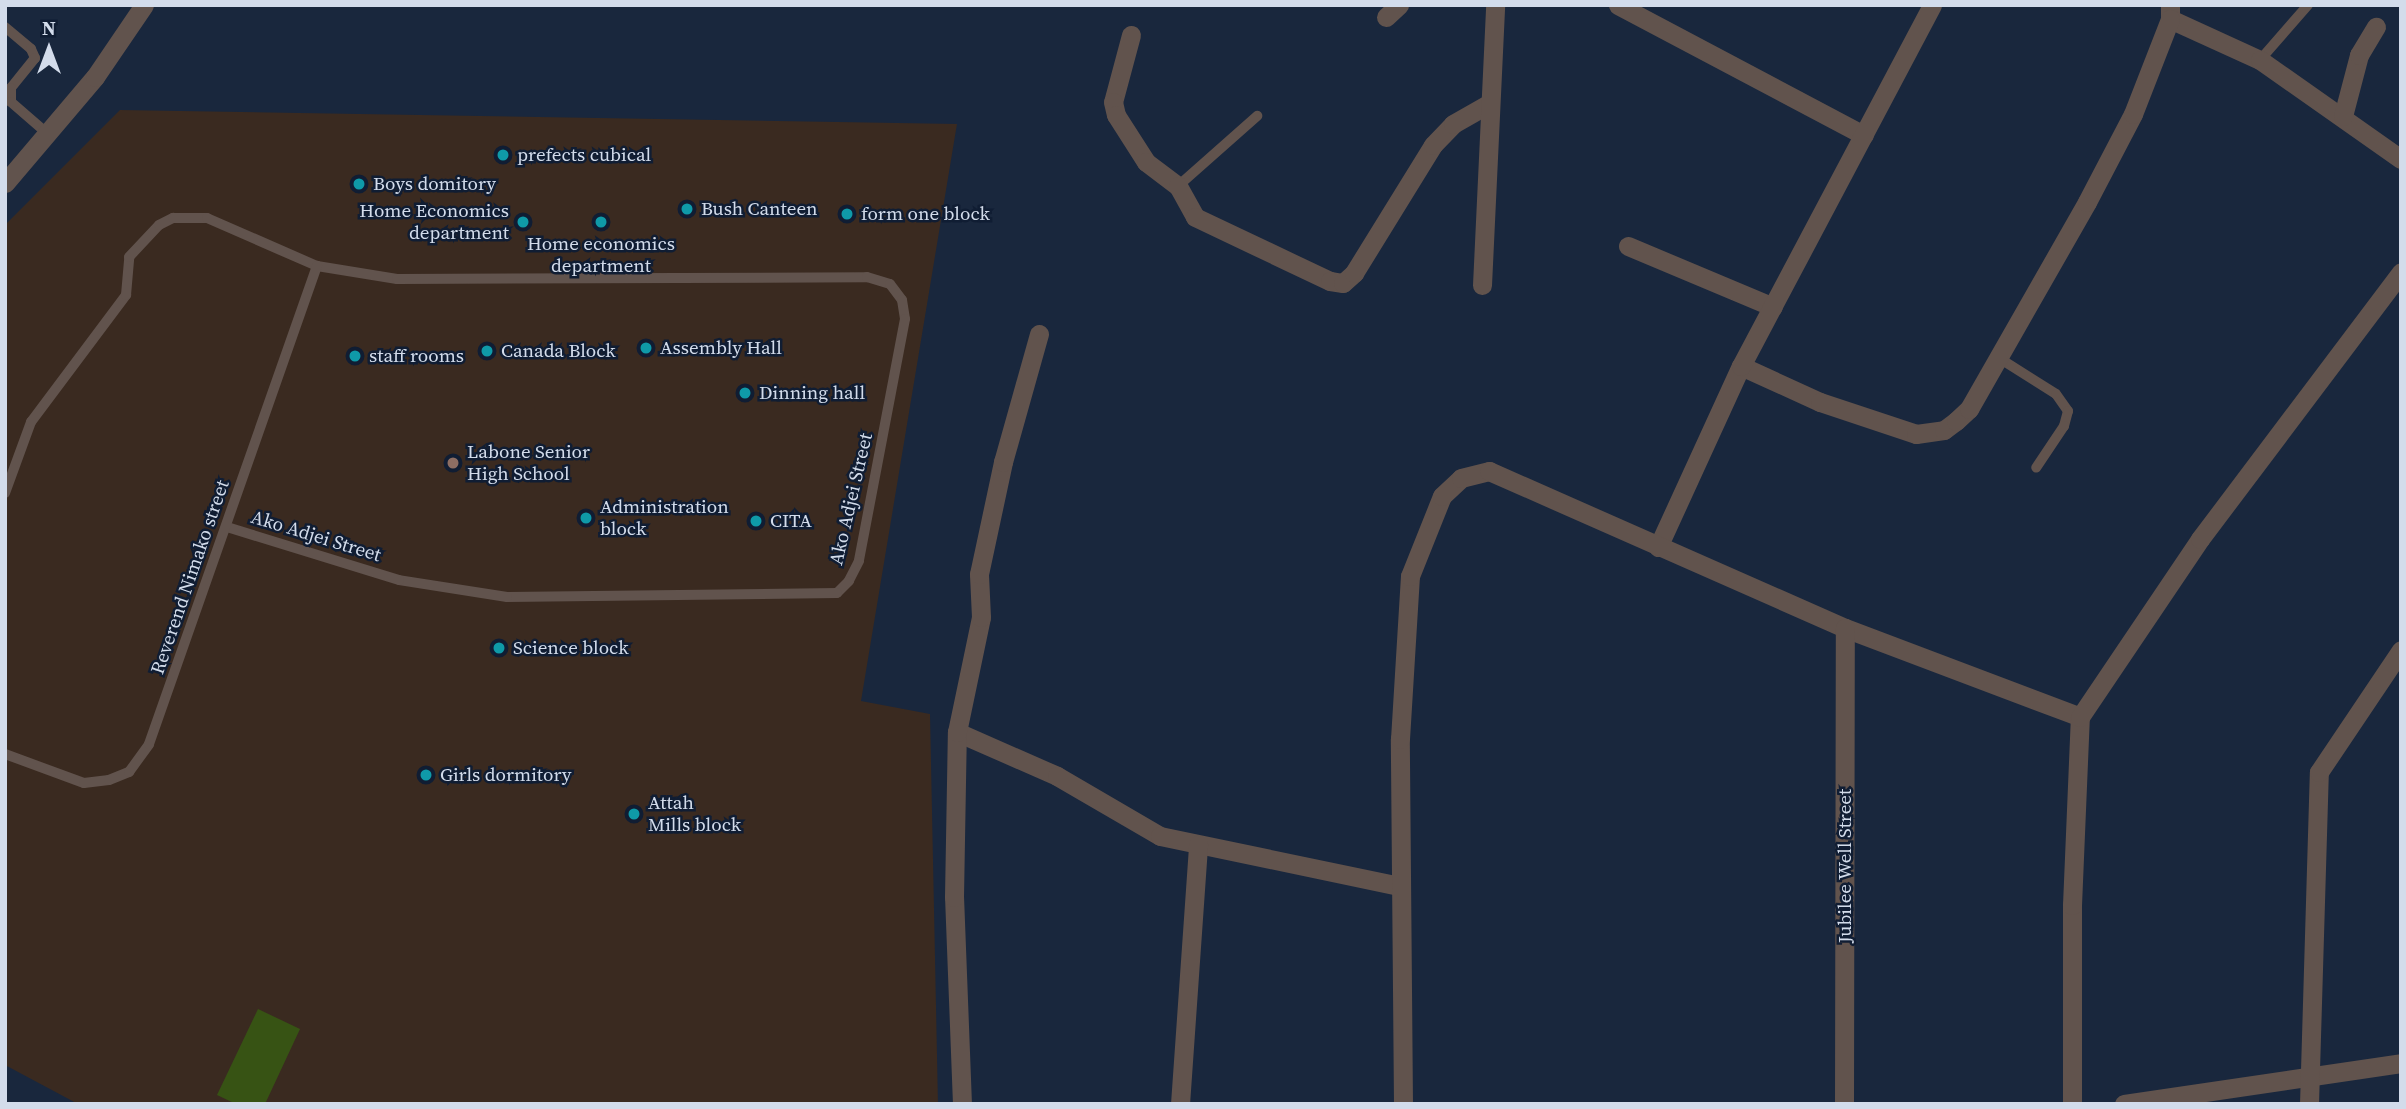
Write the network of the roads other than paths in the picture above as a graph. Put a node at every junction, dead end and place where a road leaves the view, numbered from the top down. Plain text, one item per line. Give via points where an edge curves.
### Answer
1 (144, 5) edge
2 (1495, 5) edge
3 (1618, 5) edge
4 (1932, 5) edge
5 (2308, 5) edge
6 (2170, 12) edge
7 (5, 27) edge
8 (2376, 27) dead end
9 (1131, 35) dead end
10 (2260, 60) junction
11 (1489, 104) junction
12 (1257, 116) dead end
13 (2343, 116) junction
14 (49, 135) junction
15 (1864, 135) junction
16 (2401, 159) edge
17 (5, 183) edge
18 (1178, 186) junction
19 (1628, 246) dead end
20 (317, 266) junction
21 (2401, 272) edge
22 (1482, 285) dead end
23 (1773, 307) junction
24 (1040, 334) dead end
25 (1998, 358) junction
26 (1741, 366) junction
27 (2036, 468) dead end
28 (5, 493) edge
29 (227, 527) junction
30 (1658, 547) junction
31 (1845, 628) junction
32 (2401, 650) edge
33 (2080, 717) junction
34 (957, 732) junction
35 (5, 754) edge
36 (1198, 845) junction
37 (1400, 887) junction
38 (2401, 1063) edge
39 (2308, 1079) junction
40 (962, 1104) edge
41 (1180, 1104) edge
42 (1402, 1104) edge
43 (1844, 1104) edge
44 (2073, 1104) edge
45 (2124, 1104) edge
46 (2309, 1104) edge

1 - 14 street
2 - 11 street
3 - 15 street
4 - 15 street
5 - 10 lane
6 - 10 street
6 - 25 street via 2133,114
7 - 14 lane via 32,49 35,58 11,88 11,102
8 - 13 street via 2358,55
9 - 18 street via 1114,93 1116,115 1146,162
10 - 13 street
11 - 18 street via 1453,124 1433,145 1354,273 1343,283 1195,217
11 - 22 street
12 - 18 lane
13 - 16 street
14 - 17 street
15 - 23 street
19 - 23 street
20 - 28 lane, Ako Adjei Street via 207,218 173,218 159,225 130,257 126,295 31,422
20 - 29 lane, Reverend Nimako street
20 - 29 lane, Ako Adjei Street via 397,279 867,277 890,284 902,300 905,319 859,561 837,593 820,595 507,597 399,580
21 - 33 street via 2200,539
23 - 26 street
24 - 34 street via 1003,462 979,574 981,617
25 - 26 street via 1969,409 1944,430 1916,434 1820,402
25 - 27 lane via 2056,394 2068,411 2064,426
26 - 30 street
29 - 35 lane, Reverend Nimako street via 149,744 129,772 84,783
30 - 31 street
30 - 37 street via 1489,471 1473,472 1443,496 1410,576 1400,739
31 - 33 street
31 - 43 street, Jubilee Well Street
32 - 39 street via 2319,772
33 - 44 street via 2071,905
34 - 36 street via 1057,776 1160,836
34 - 40 street via 954,897
36 - 37 street
36 - 41 street
37 - 42 street
38 - 39 street
39 - 45 street
39 - 46 street

